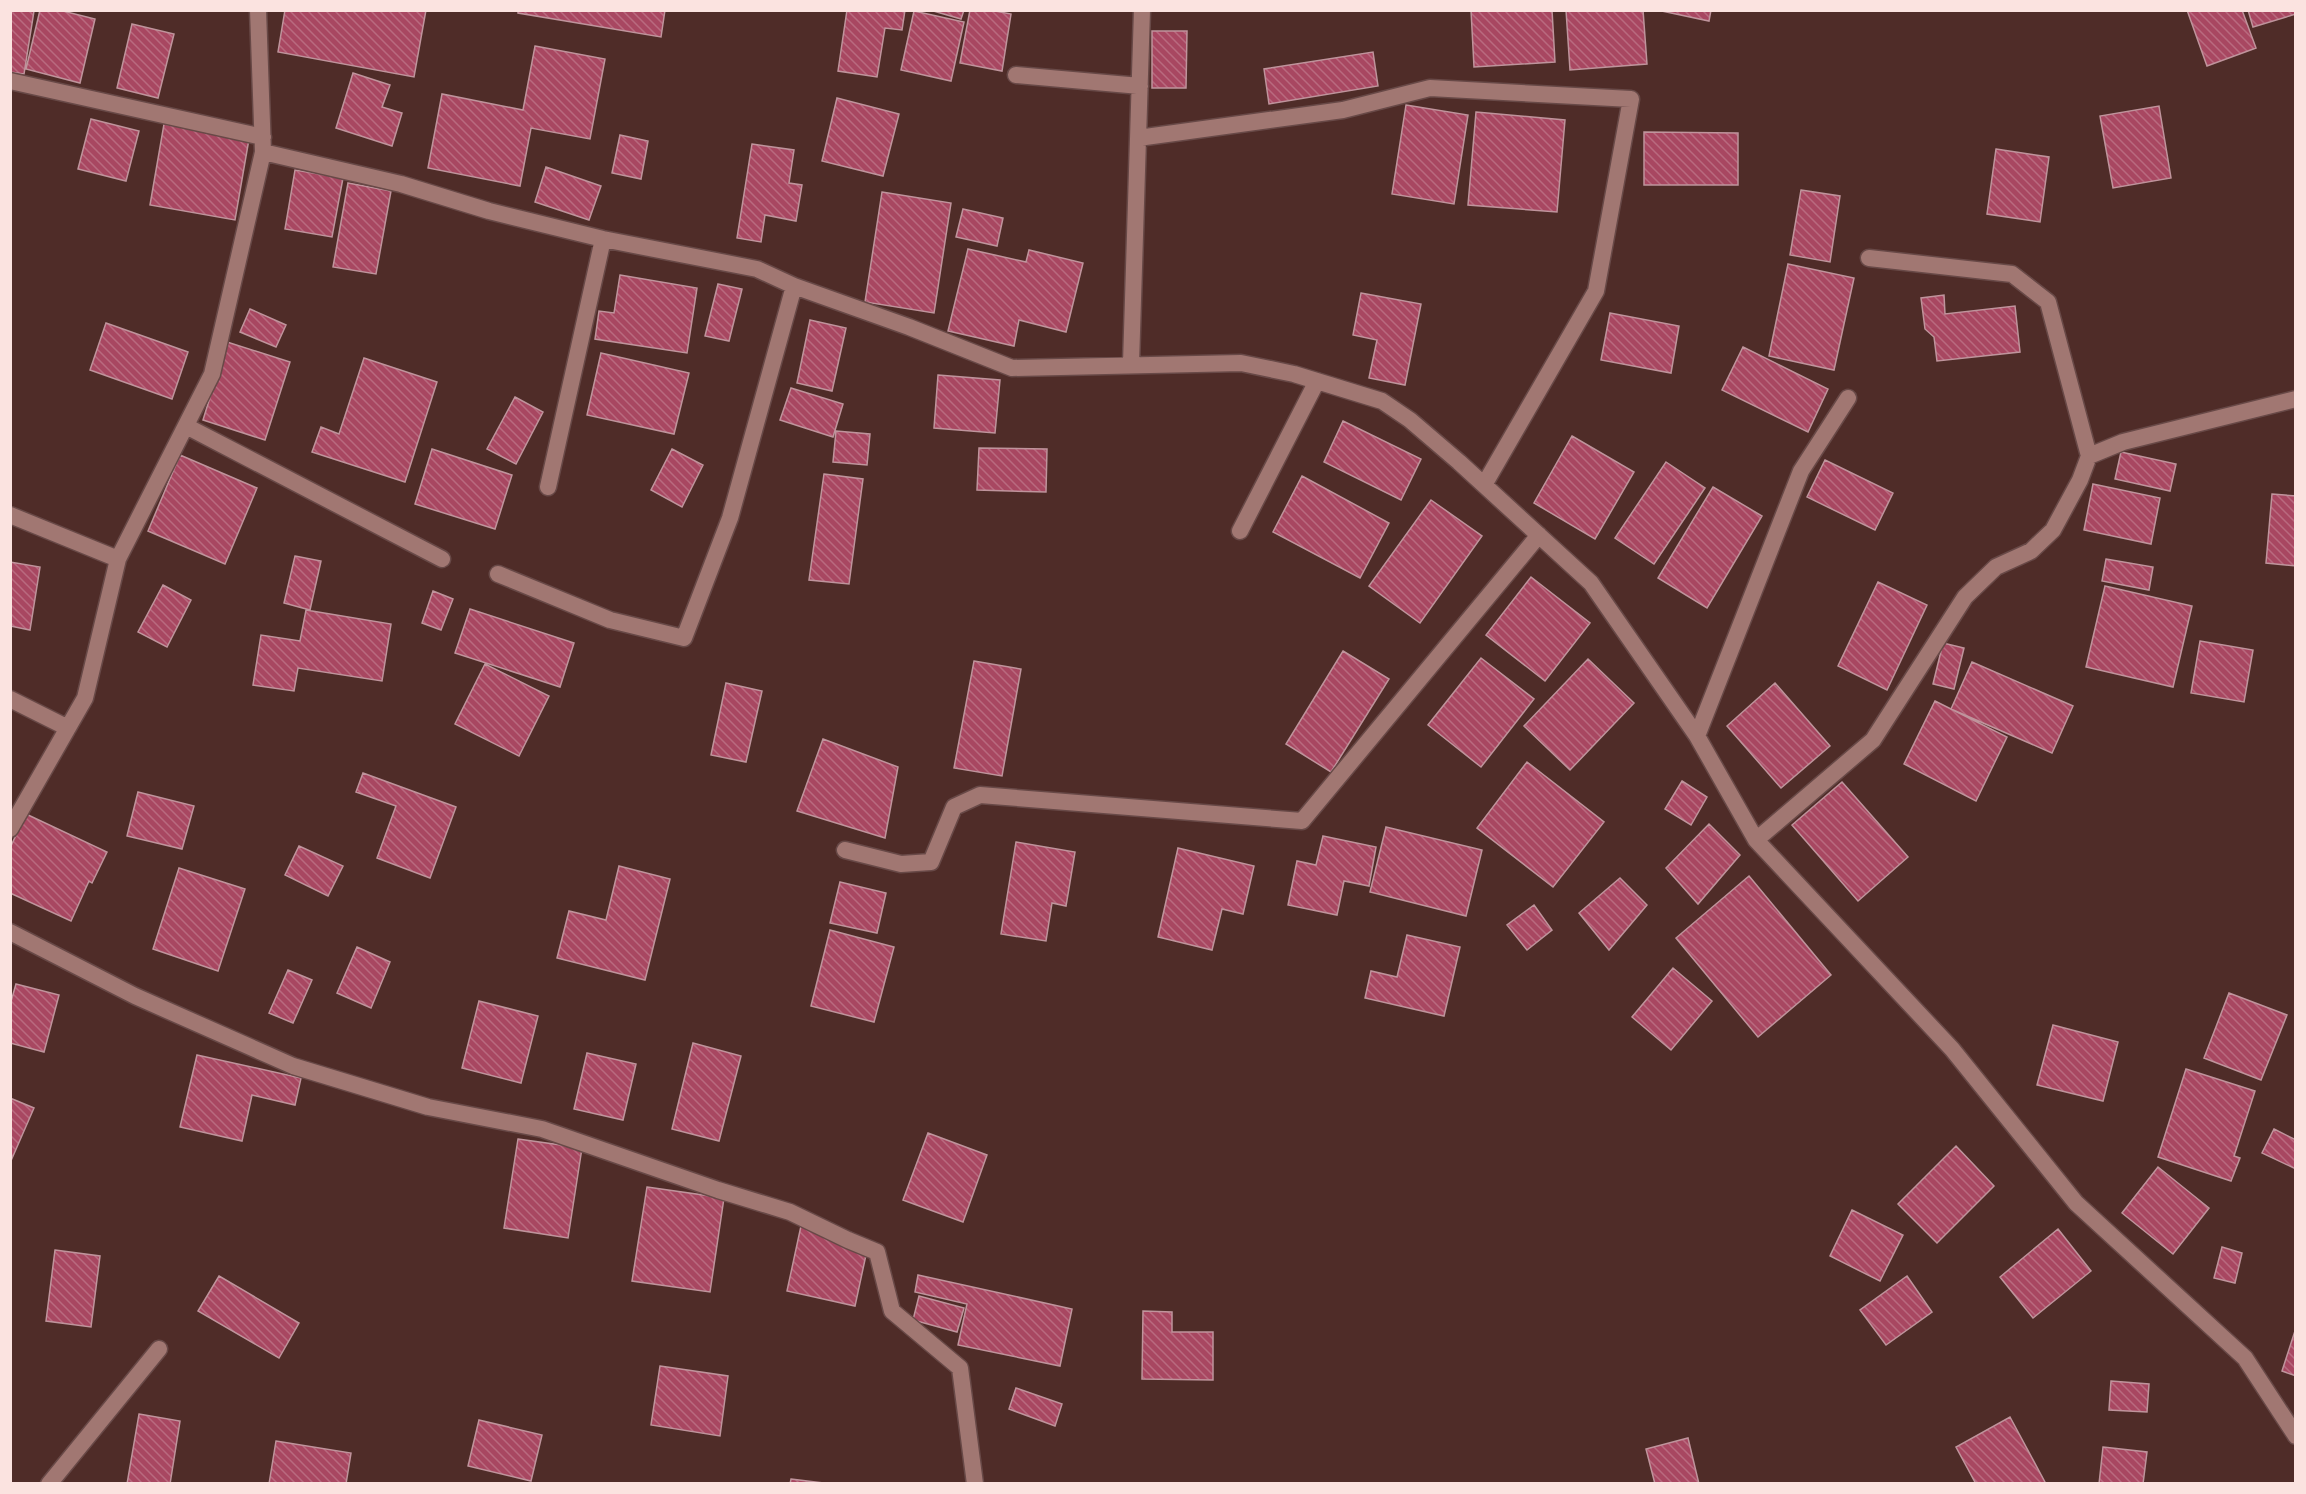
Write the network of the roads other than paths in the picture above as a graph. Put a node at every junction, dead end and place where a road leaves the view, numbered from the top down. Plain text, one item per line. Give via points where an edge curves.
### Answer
1 (258, 10) edge
2 (1142, 10) edge
3 (1017, 75) dead end
4 (10, 81) edge
5 (1140, 86) junction
6 (1138, 138) junction
7 (263, 145) junction
8 (603, 239) junction
9 (1869, 258) dead end
10 (794, 286) junction
11 (1131, 364) junction
12 (1317, 381) junction
13 (1848, 398) dead end
14 (2295, 399) edge
15 (186, 426) junction
16 (2089, 456) junction
17 (1484, 485) junction
18 (548, 487) dead end
19 (10, 515) edge
20 (1240, 531) dead end
21 (1539, 535) junction
22 (118, 559) junction
23 (442, 559) dead end
24 (498, 574) dead end
25 (10, 699) edge
26 (68, 728) junction
27 (1697, 736) junction
28 (10, 829) edge
29 (1756, 840) junction
30 (844, 850) dead end
31 (10, 932) edge
32 (159, 1349) dead end
33 (2295, 1436) edge
34 (49, 1484) edge
35 (975, 1484) edge

1 - 7 street
2 - 5 street
3 - 5 street
4 - 7 street
5 - 6 street
6 - 11 street
6 - 17 street via 1344,110 1430,88 1631,99 1596,291
7 - 8 street via 489,211
7 - 15 street via 212,374
8 - 10 street via 757,269
8 - 18 street
9 - 16 street via 2012,274 2048,302
10 - 11 street via 1012,368
10 - 24 street via 730,518 684,638 610,620
11 - 12 street via 1241,363
12 - 17 street via 1382,401 1410,420
12 - 20 street
13 - 27 street via 1801,471
14 - 16 street via 2123,442
15 - 22 street
15 - 23 street
16 - 29 street via 2053,530 2031,551 1996,567 1965,597 1873,740
17 - 21 street
19 - 22 street
21 - 27 street via 1591,583
21 - 30 street via 1302,822 980,795 954,807 931,862 901,864
22 - 26 street via 85,698
25 - 26 street
26 - 28 street
27 - 29 street
29 - 33 street via 1952,1049 2076,1203 2245,1358
31 - 35 street via 135,996 293,1066 428,1107 542,1129 790,1212 877,1252 892,1311 960,1368
32 - 34 street

